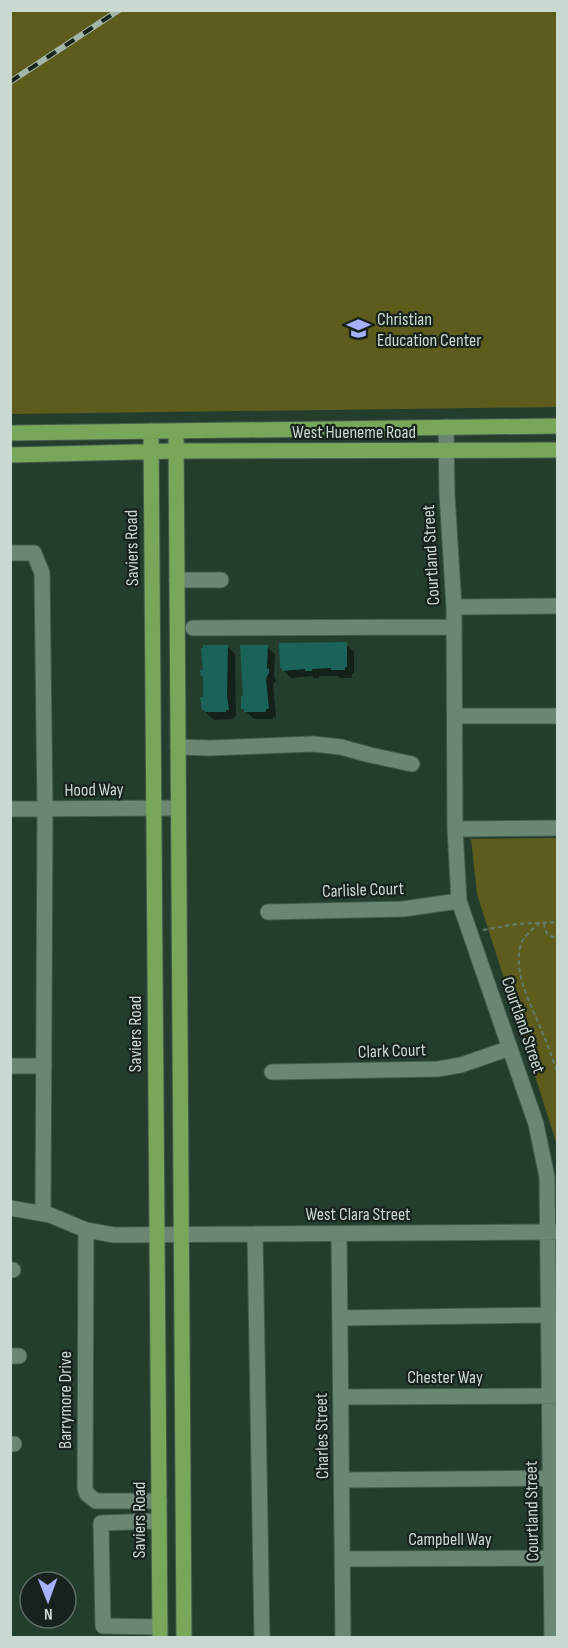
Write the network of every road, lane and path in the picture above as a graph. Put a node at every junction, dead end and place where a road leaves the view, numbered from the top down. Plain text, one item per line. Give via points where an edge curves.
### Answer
1 (558, 426) edge
2 (446, 427) junction
3 (151, 431) junction
4 (176, 431) junction
5 (10, 433) edge
6 (558, 450) edge
7 (176, 451) junction
8 (446, 451) junction
9 (151, 452) junction
10 (10, 455) edge
11 (10, 553) edge
12 (177, 580) junction
13 (221, 580) dead end
14 (454, 606) junction
15 (558, 606) edge
16 (454, 627) junction
17 (193, 628) dead end
18 (455, 716) junction
19 (558, 716) edge
20 (178, 747) junction
21 (412, 764) dead end
22 (154, 808) junction
23 (177, 808) junction
24 (10, 809) edge
25 (45, 810) junction
26 (558, 828) edge
27 (455, 829) junction
28 (459, 901) junction
29 (268, 912) dead end
30 (558, 922) edge
31 (542, 923) junction
32 (471, 933) junction
33 (558, 938) edge
34 (510, 1048) junction
35 (10, 1066) edge
36 (44, 1066) junction
37 (272, 1072) dead end
38 (558, 1074) edge
39 (10, 1208) edge
40 (43, 1213) junction
41 (86, 1230) junction
42 (553, 1232) edge
43 (255, 1234) junction
44 (339, 1234) junction
45 (158, 1235) junction
46 (179, 1235) junction
47 (550, 1315) junction
48 (340, 1318) junction
49 (554, 1396) edge
50 (341, 1397) junction
51 (551, 1478) junction
52 (342, 1480) junction
53 (159, 1501) junction
54 (159, 1521) junction
55 (555, 1558) edge
56 (343, 1559) junction
57 (160, 1633) edge
58 (184, 1638) edge
59 (262, 1638) edge
60 (344, 1638) edge
61 (552, 1638) edge

1 - 2 main road, West Hueneme Road
2 - 4 main road, West Hueneme Road
2 - 8 street, Courtland Street
3 - 4 main road, West Hueneme Road
3 - 5 main road, West Hueneme Road
3 - 9 main road, Saviers Road
4 - 7 main road
6 - 8 main road, West Hueneme Road
7 - 8 main road, West Hueneme Road
7 - 9 main road, West Hueneme Road
7 - 12 main road
8 - 14 street, Courtland Street
9 - 10 main road, West Hueneme Road
9 - 22 main road, Saviers Road
11 - 25 street via 34,553 42,573
12 - 13 street
12 - 20 main road
14 - 15 street
14 - 16 street, Courtland Street
16 - 17 street
16 - 18 street, Courtland Street
18 - 19 street
18 - 27 street, Courtland Street
20 - 21 street via 313,744
20 - 23 main road
22 - 23 street, Hood Way
22 - 25 street, Hood Way
22 - 45 main road, Saviers Road
23 - 46 main road
24 - 25 street, Hood Way
25 - 36 street
26 - 27 street
27 - 28 street, Courtland Street
28 - 29 street, Carlisle Court via 403,909
28 - 32 street, Courtland Street
30 - 31 path
31 - 32 path
31 - 33 path via 545,932
31 - 38 path via 522,941 521,971 526,994
32 - 34 street, Courtland Street
34 - 37 street, Clark Court via 438,1069
34 - 42 street, Courtland Street via 543,1152
35 - 36 street
36 - 40 street
39 - 40 street, West Clara Street
40 - 41 street, West Clara Street
41 - 45 street, West Clara Street via 114,1235
41 - 53 street, Barrymore Drive via 85,1488 96,1502
42 - 44 street, West Clara Street
42 - 47 street, Courtland Street
43 - 44 street, West Clara Street
43 - 46 street, West Clara Street
43 - 59 street
44 - 48 street, Charles Street
45 - 46 street, West Clara Street
45 - 53 main road, Saviers Road
46 - 58 main road
47 - 48 street
47 - 49 street, Courtland Street
48 - 50 street, Charles Street
49 - 50 street, Chester Way
49 - 51 street, Courtland Street
50 - 52 street, Charles Street
51 - 52 street
51 - 55 street, Courtland Street
52 - 56 street, Charles Street
53 - 54 main road, Saviers Road
54 - 57 main road, Saviers Road
54 - 57 street via 101,1523 103,1626
55 - 56 street, Campbell Way
55 - 61 street, Courtland Street
56 - 60 street, Charles Street

